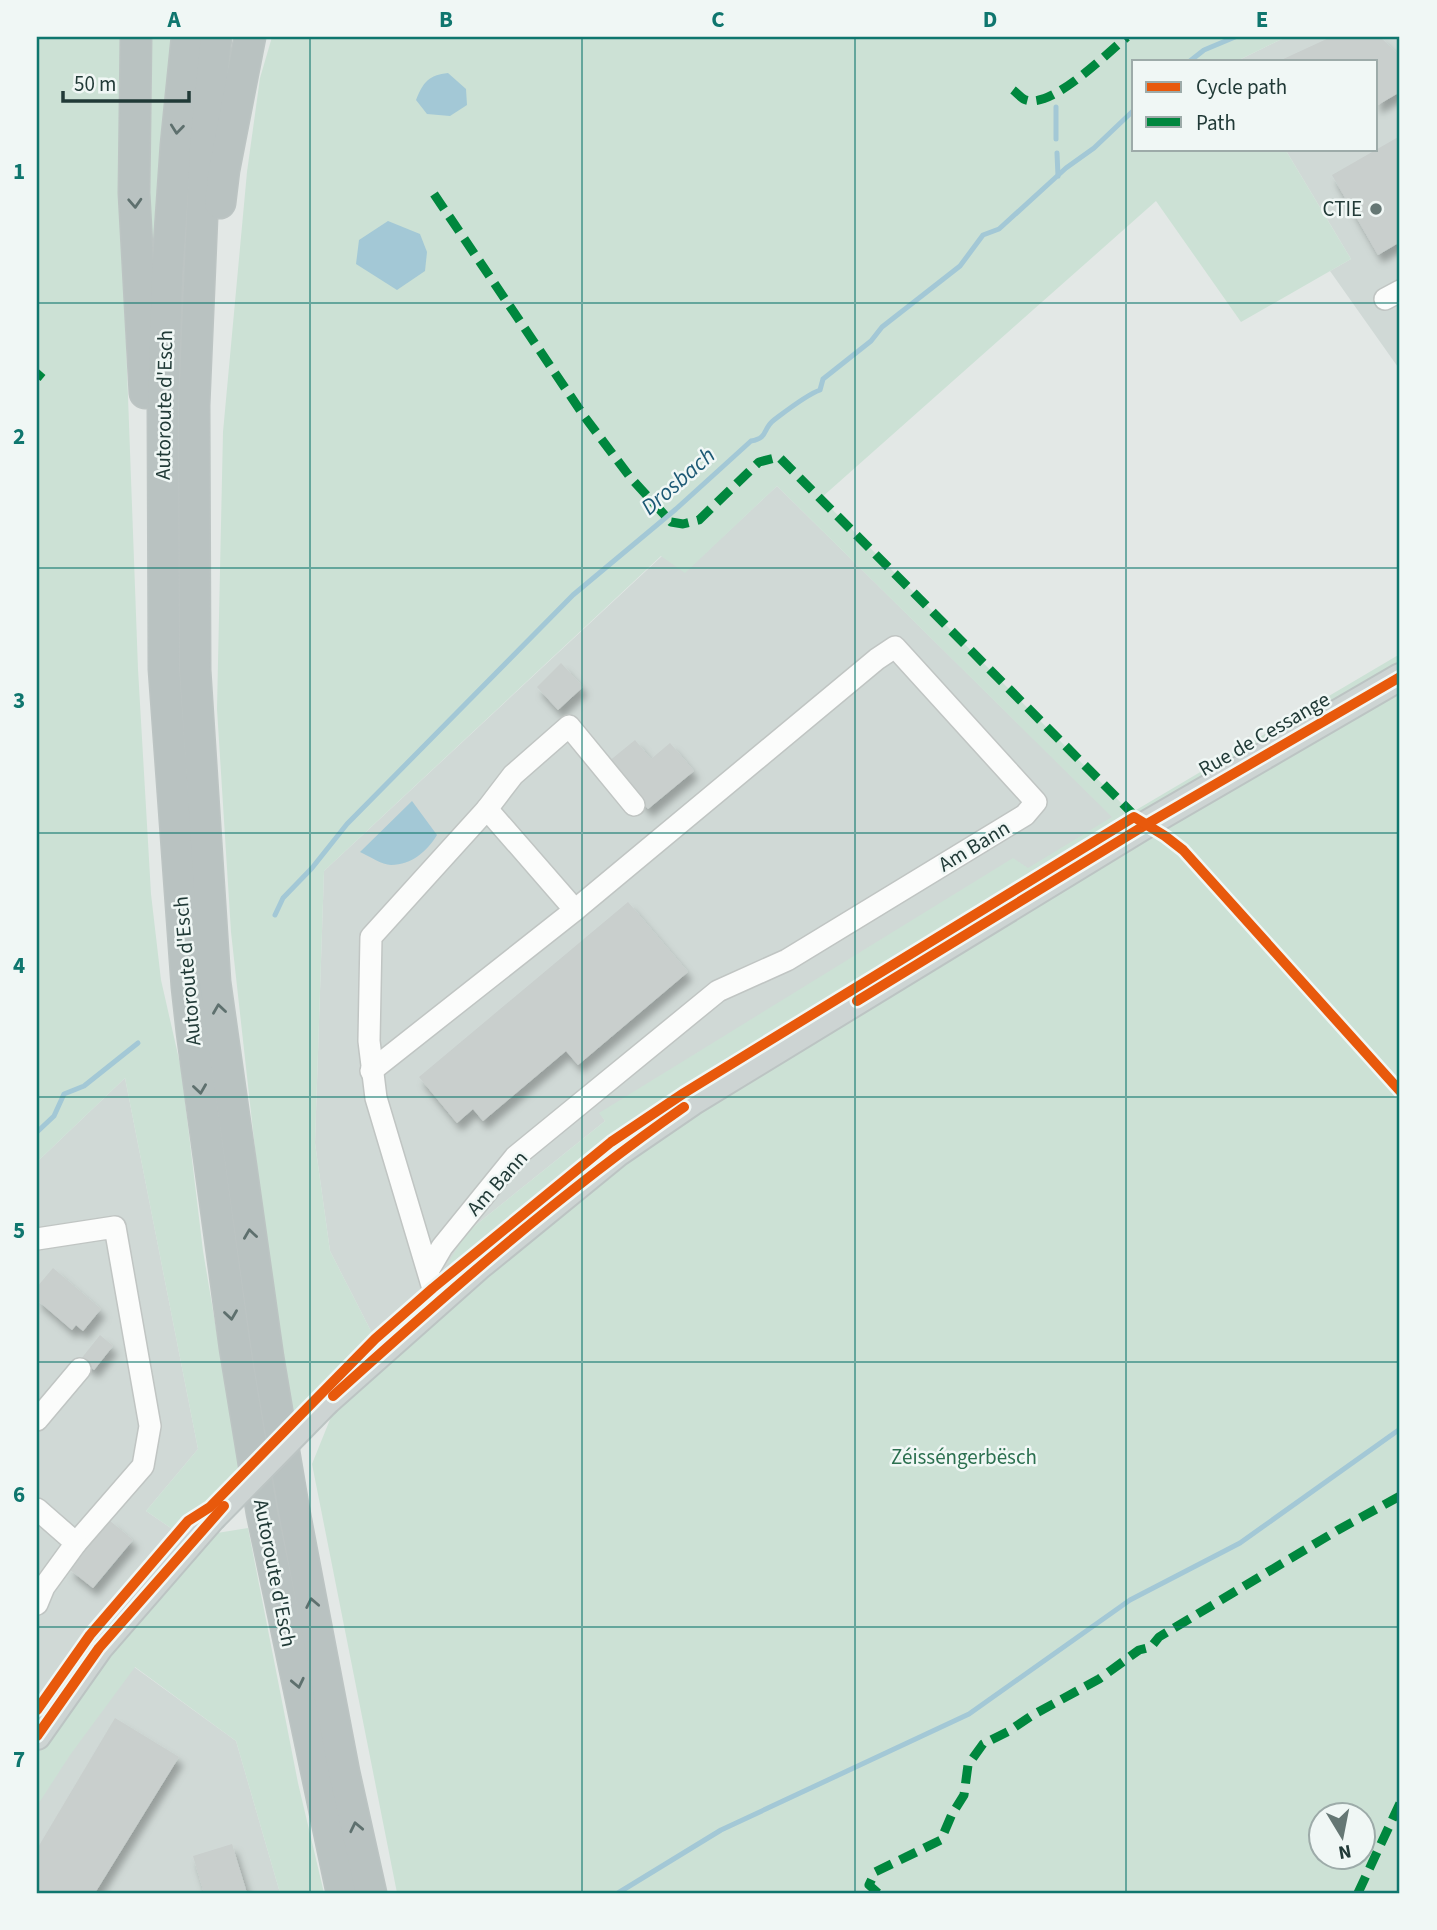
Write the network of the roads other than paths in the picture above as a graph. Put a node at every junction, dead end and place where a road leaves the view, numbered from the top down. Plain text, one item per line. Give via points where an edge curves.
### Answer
1 (136, 37) edge
2 (187, 37) edge
3 (216, 37) edge
4 (250, 37) edge
5 (194, 405) junction
6 (1400, 677) edge
7 (634, 805) dead end
8 (487, 809) junction
9 (575, 910) junction
10 (187, 987) junction
11 (371, 1071) junction
12 (37, 1239) edge
13 (428, 1271) junction
14 (437, 1302) junction
15 (80, 1369) dead end
16 (37, 1420) edge
17 (37, 1509) edge
18 (76, 1543) junction
19 (37, 1604) edge
20 (37, 1736) edge
21 (342, 1893) edge
22 (371, 1893) edge

1 -> 10 highway via 134,194 145,366 152,680 164,890
2 -> 10 highway, Autoroute d'Esch via 167,276 163,433 163,669
3 - 5 highway, Autoroute d'Esch via 205,147
4 - 5 highway via 224,170
22 -> 5 highway, Autoroute d'Esch via 293,1505 215,982 195,670
6 - 14 main road, Rue de Cessange via 1147,824 692,1102 619,1152
7 - 8 lane via 569,726 513,775
8 - 9 lane
8 - 11 lane via 371,937
9 - 11 lane, Am Bann
9 - 13 lane, Am Bann via 895,647 1036,802 1025,816 787,960 718,991 515,1157
10 -> 21 highway, Autoroute d'Esch via 262,1513
11 - 13 lane
12 - 18 lane via 115,1227 150,1426 144,1466
13 - 14 lane
14 - 20 main road, Rue de Cessange, bridge via 327,1401 212,1518 99,1648
15 - 16 lane
17 - 18 lane
18 - 19 lane

